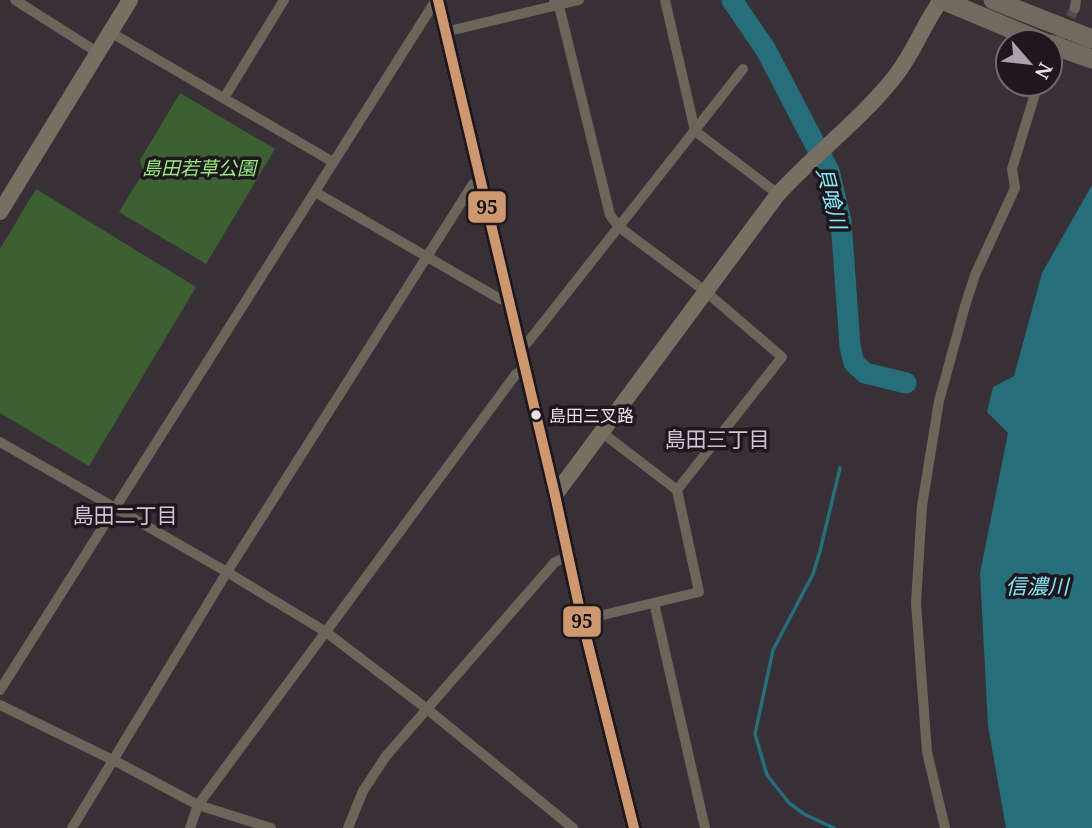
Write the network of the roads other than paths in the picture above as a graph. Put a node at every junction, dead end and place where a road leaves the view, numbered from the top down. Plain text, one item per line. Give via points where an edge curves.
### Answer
1 (15, 0) edge
2 (130, 0) edge
3 (284, 0) edge
4 (437, 0) edge
5 (579, 0) edge
6 (665, 0) edge
7 (942, 0) edge
8 (993, 0) edge
9 (557, 3) edge
10 (1009, 28) edge
11 (110, 32) junction
12 (445, 32) junction
13 (1092, 39) edge
14 (1064, 49) edge
15 (97, 52) junction
16 (1092, 60) edge
17 (743, 69) dead end
18 (1034, 98) edge
19 (224, 99) junction
20 (695, 131) junction
21 (333, 162) junction
22 (480, 180) junction
23 (315, 192) junction
24 (778, 194) junction
25 (0, 212) edge
26 (619, 227) junction
27 (427, 256) junction
28 (705, 291) junction
29 (510, 301) junction
30 (520, 348) junction
31 (525, 369) junction
32 (600, 431) junction
33 (0, 442) edge
34 (677, 490) junction
35 (555, 495) junction
36 (114, 509) junction
37 (569, 556) junction
38 (227, 572) junction
39 (654, 603) junction
40 (582, 620) junction
41 (326, 632) junction
42 (0, 690) edge
43 (0, 705) edge
44 (427, 709) junction
45 (112, 760) junction
46 (198, 805) junction
47 (72, 828) edge
48 (190, 828) edge
49 (271, 828) edge
50 (348, 828) edge
51 (573, 828) edge
52 (634, 828) edge
53 (705, 828) edge
54 (945, 828) edge

1 - 15 street
2 - 11 street
3 - 19 street
4 - 12 street
4 - 21 street
5 - 9 street
6 - 20 street
7 - 10 highway
7 - 24 street via 908,60 863,115
8 - 13 highway
9 - 12 street
9 - 26 street via 610,215
11 - 15 street
11 - 19 street
12 - 22 street
14 - 16 highway
15 - 25 street
17 - 20 street
18 - 54 street via 1012,169 1015,188 975,275 957,333 939,401 922,506 916,603 927,752
19 - 21 street
20 - 24 street
20 - 26 street
21 - 23 street
22 - 27 street via 472,184
22 - 29 street
23 - 27 street
23 - 36 street
24 - 28 street
26 - 28 street
26 - 30 street
27 - 29 street
27 - 38 street
28 - 32 street
28 - 34 street via 782,357
29 - 30 street
30 - 31 street
31 - 35 street
31 - 41 street via 516,374
32 - 34 street
32 - 35 street
33 - 36 street
34 - 39 street via 699,592
35 - 37 street
36 - 38 street
36 - 42 street
37 - 40 street
37 - 44 street via 555,562
38 - 41 street
38 - 45 street
39 - 40 street
39 - 53 street
40 - 52 street
41 - 44 street
41 - 46 street
43 - 45 street
44 - 50 street via 363,791
44 - 51 street
45 - 46 street
45 - 47 street
46 - 48 street
46 - 49 street

